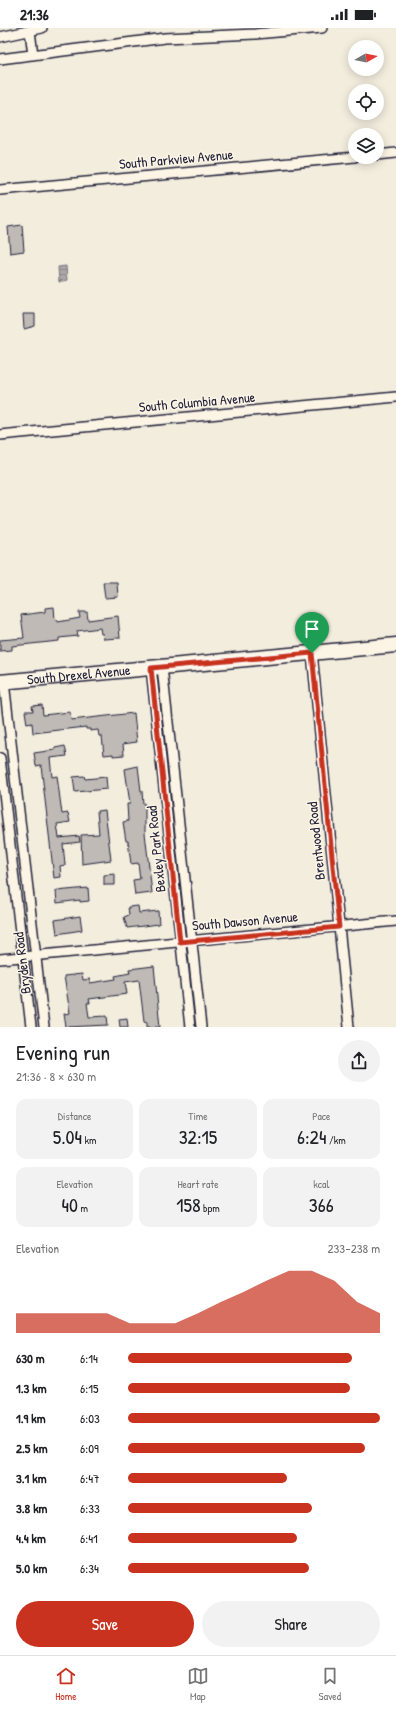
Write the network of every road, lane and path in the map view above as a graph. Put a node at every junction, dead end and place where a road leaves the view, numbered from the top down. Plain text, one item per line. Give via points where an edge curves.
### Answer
1 (42, 28) edge
2 (322, 28) edge
3 (30, 31) junction
4 (255, 31) edge
5 (0, 37) edge
6 (33, 55) junction
7 (0, 59) edge
8 (396, 153) edge
9 (384, 154) edge
10 (348, 158) edge
11 (0, 190) edge
12 (396, 397) edge
13 (0, 435) edge
14 (396, 645) edge
15 (312, 653) junction
16 (157, 668) junction
17 (2, 682) edge
18 (0, 758) edge
19 (396, 921) edge
20 (339, 927) junction
21 (192, 940) junction
22 (180, 942) junction
23 (35, 956) junction
24 (23, 957) junction
25 (0, 959) edge
26 (31, 1027) edge
27 (44, 1027) edge
28 (190, 1027) edge
29 (201, 1027) edge
30 (348, 1027) edge

1 - 3 street
2 - 4 street
3 - 5 street
3 - 6 street
4 - 6 street via 165,38
6 - 7 street
8 - 9 street
10 - 11 street, South Parkview Avenue
12 - 13 street, South Columbia Avenue
14 - 15 main road, South Drexel Avenue
15 - 16 main road, South Drexel Avenue
15 - 20 street, Brentwood Road
16 - 17 main road, South Drexel Avenue
16 - 21 street, Bexley Park Road
16 - 22 street, Bexley Park Road
17 - 23 street, Bryden Road
18 - 24 street, Bryden Road
19 - 20 street, South Dawson Avenue
20 - 21 street, South Dawson Avenue
20 - 30 street, Brentwood Road
21 - 22 street, South Dawson Avenue
21 - 29 street, Bexley Park Road
22 - 23 street, South Dawson Avenue
22 - 28 street, Bexley Park Road
23 - 24 street, South Dawson Avenue
23 - 27 street, Bryden Road
24 - 25 street, South Dawson Avenue
24 - 26 street, Bryden Road

